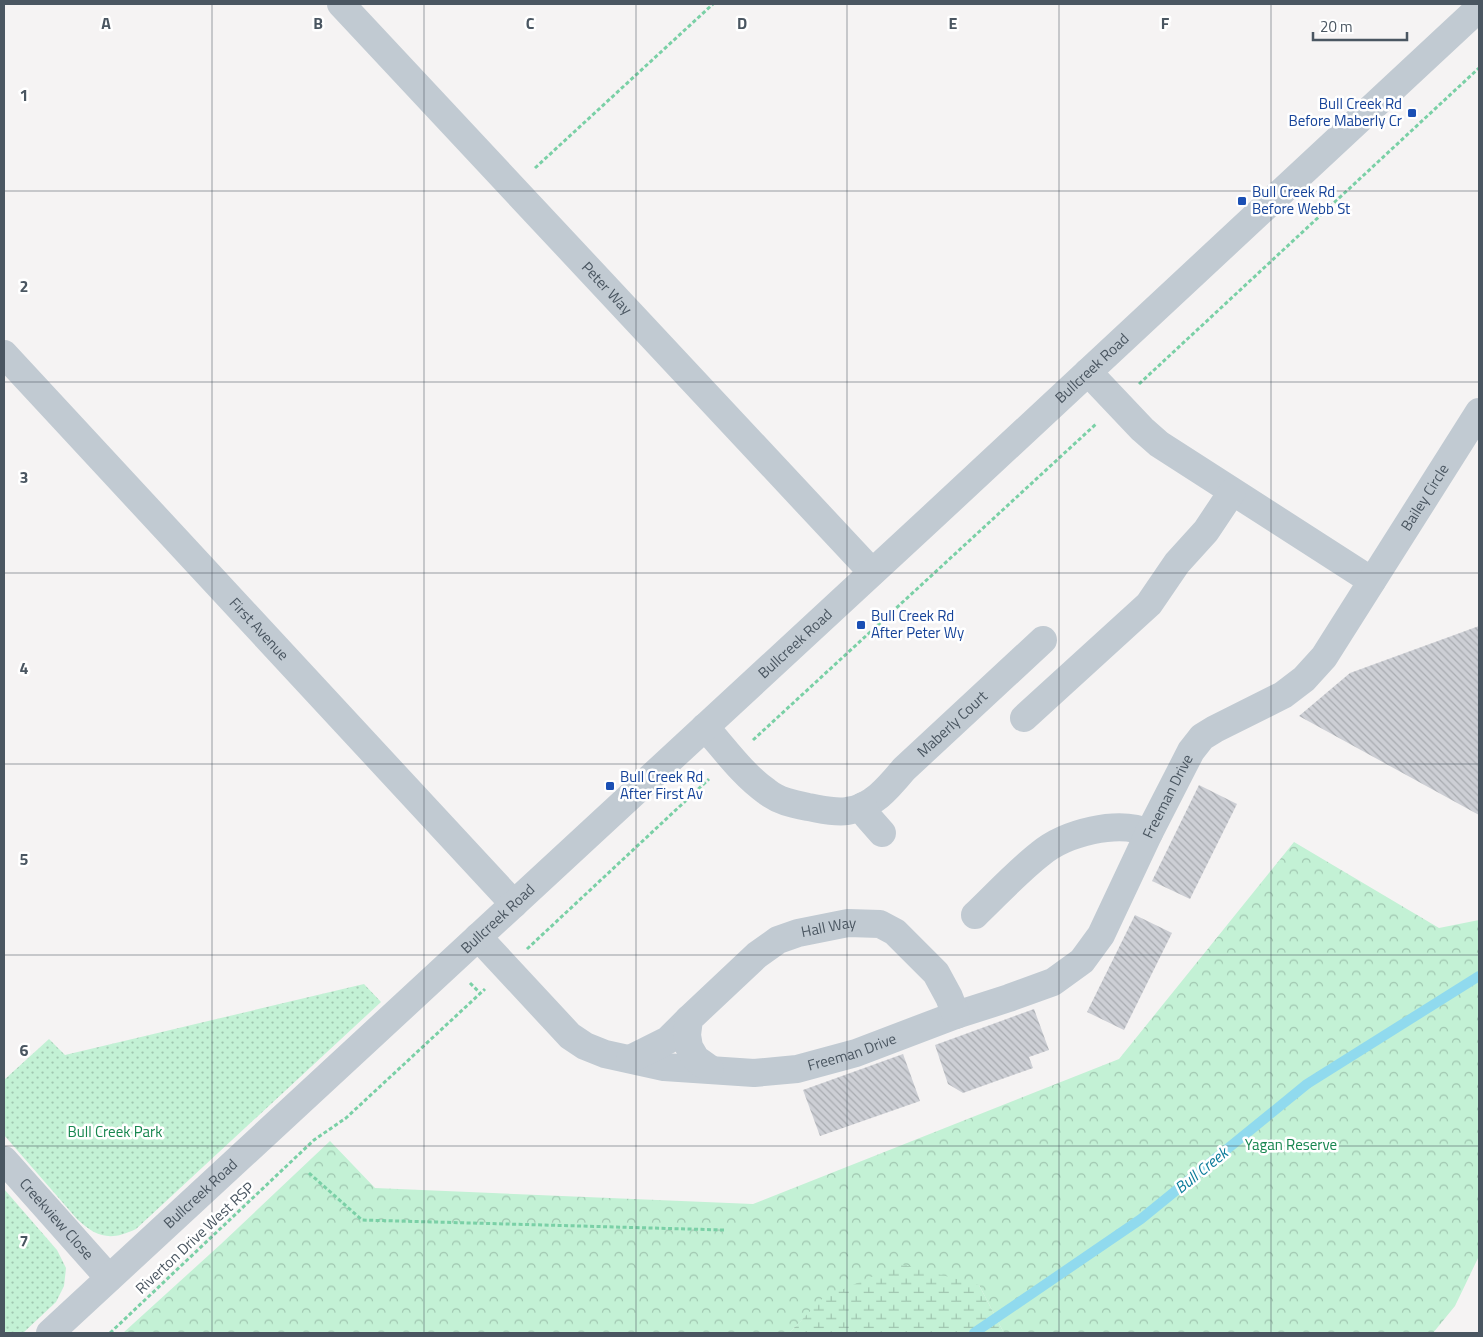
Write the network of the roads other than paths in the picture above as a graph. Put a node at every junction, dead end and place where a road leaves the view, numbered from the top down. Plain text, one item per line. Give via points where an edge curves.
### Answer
1 (341, 4) edge
2 (1477, 15) edge
3 (4, 354) edge
4 (1088, 372) junction
5 (1479, 412) edge
6 (1232, 492) junction
7 (872, 572) junction
8 (1372, 582) junction
9 (1043, 640) dead end
10 (1024, 718) dead end
11 (705, 727) junction
12 (862, 806) junction
13 (882, 833) dead end
14 (1149, 833) junction
15 (514, 904) junction
16 (975, 915) dead end
17 (478, 937) junction
18 (956, 1015) junction
19 (689, 1018) junction
20 (630, 1059) junction
21 (710, 1069) junction
22 (4, 1160) edge
23 (109, 1278) junction
24 (50, 1333) edge

1 - 7 street, Peter Way
2 - 4 street, Bullcreek Road
3 - 15 street, First Avenue
4 - 6 street via 1159,444
4 - 7 street, Bullcreek Road
5 - 8 street, Bailey Circle
6 - 8 street
6 - 10 street via 1149,604
7 - 11 street, Bullcreek Road
8 - 14 street, Freeman Drive via 1324,656 1304,679 1283,695 1202,737 1191,751
9 - 12 street, Maberly Court via 904,769 891,785
11 - 12 street, Maberly Court via 767,793 785,802 839,811
11 - 15 street, Bullcreek Road
12 - 13 street
14 - 16 street via 1124,827 1096,829 1064,840 1041,853
14 - 18 street, Freeman Drive via 1101,935 1082,961 1052,982
15 - 17 street, Bullcreek Road
17 - 20 street, Freeman Drive via 570,1036 605,1054
17 - 23 street, Bullcreek Road
18 - 19 street, Hall Way via 936,973 894,932 880,924 848,923 798,932 778,940 757,955
18 - 21 street, Freeman Drive via 856,1053 797,1069 754,1073
19 - 20 street, Hall Way via 668,1040
19 - 21 street via 688,1047 696,1059
20 - 21 street, Freeman Drive via 664,1067
22 - 23 street, Creekview Close
23 - 24 street, Bullcreek Road

